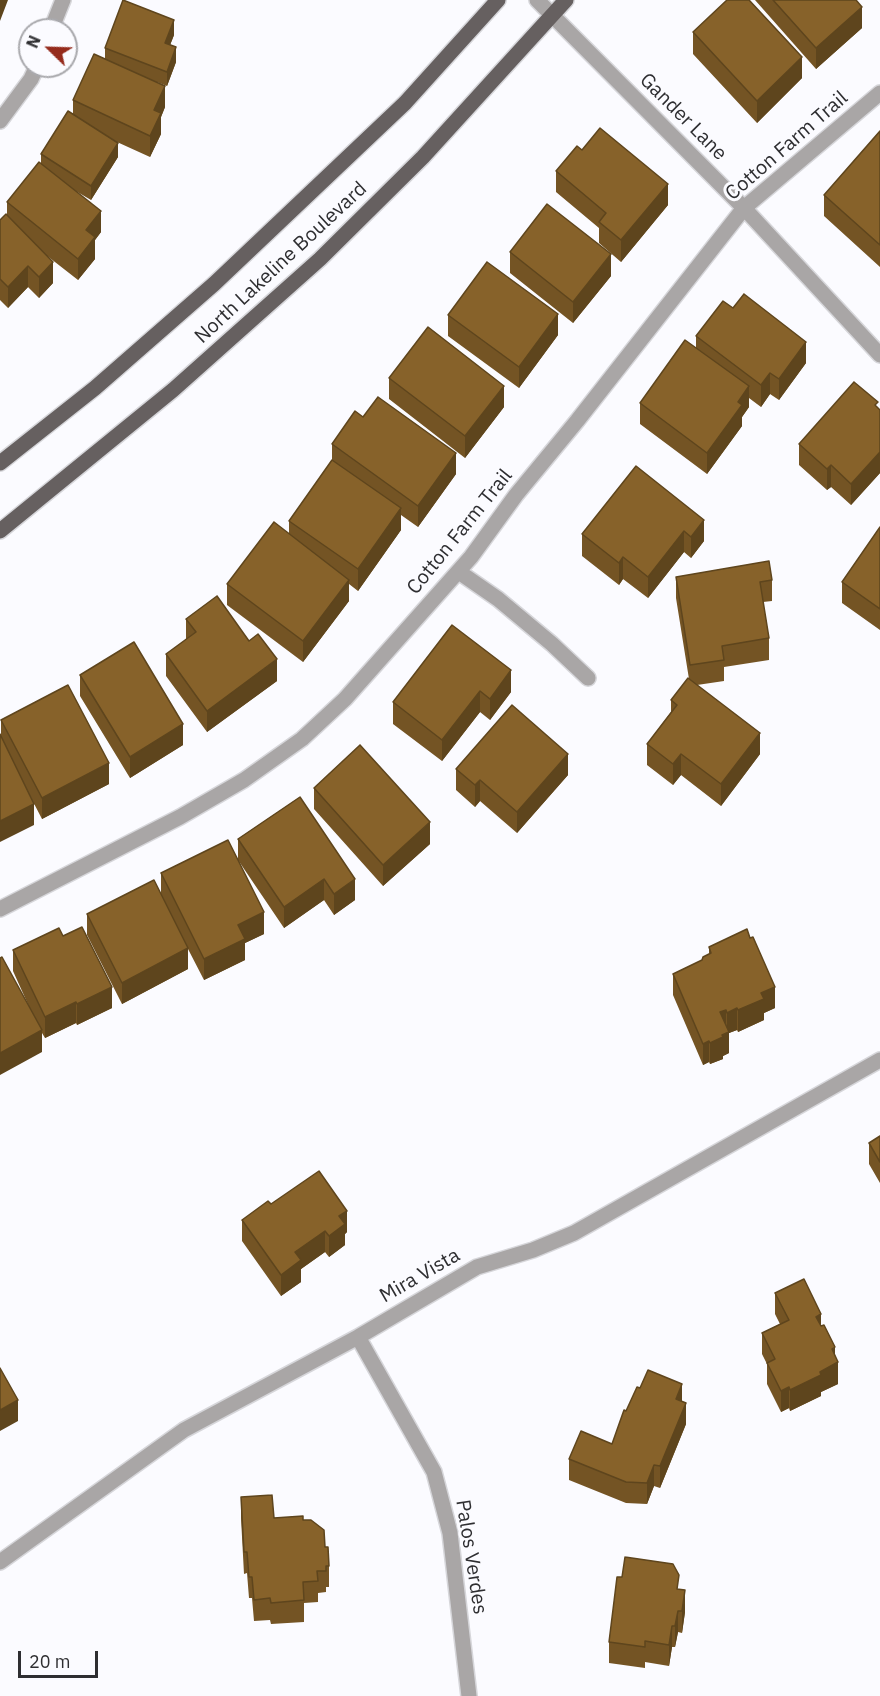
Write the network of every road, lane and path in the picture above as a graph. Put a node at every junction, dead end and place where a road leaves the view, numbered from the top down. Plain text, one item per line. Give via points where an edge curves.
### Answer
1 (63, 0) edge
2 (498, 0) edge
3 (537, 0) edge
4 (566, 0) edge
5 (553, 15) junction
6 (56, 18) edge
7 (31, 78) edge
8 (880, 93) edge
9 (0, 121) edge
10 (744, 208) junction
11 (880, 355) edge
12 (0, 463) edge
13 (0, 531) edge
14 (459, 572) junction
15 (588, 678) dead end
16 (0, 909) edge
17 (880, 1060) edge
18 (358, 1337) junction
19 (0, 1562) edge
20 (469, 1696) edge

1 - 6 street
2 - 12 main road, North Lakeline Boulevard via 405,103 214,284 95,388
3 - 5 street, Gander Lane
4 - 5 main road, North Lakeline Boulevard
5 - 10 street, Gander Lane
5 - 13 main road, North Lakeline Boulevard via 423,157 320,259 173,390
7 - 9 street
8 - 10 street, Cotton Farm Trail
10 - 11 street, Gander Lane
10 - 14 street, Cotton Farm Trail
14 - 15 street via 498,599
14 - 16 street, Cotton Farm Trail via 345,699 302,739 244,780 180,817
17 - 18 street, Mira Vista via 574,1233 477,1267
18 - 19 street, Mira Vista via 184,1430
18 - 20 street, Palos Verdes via 434,1472 450,1533

